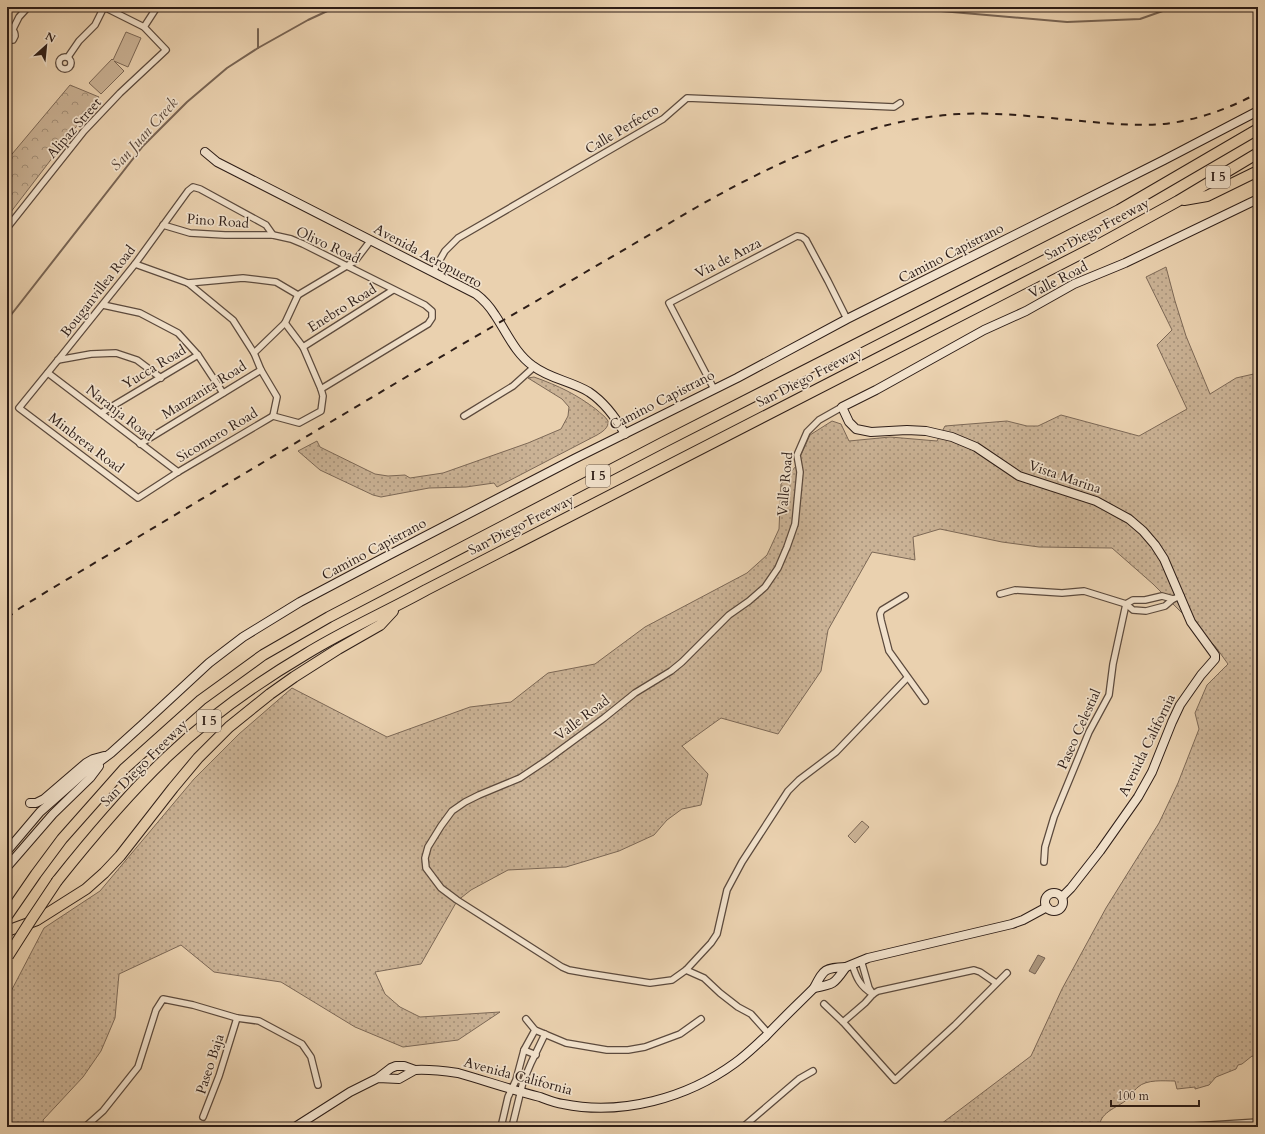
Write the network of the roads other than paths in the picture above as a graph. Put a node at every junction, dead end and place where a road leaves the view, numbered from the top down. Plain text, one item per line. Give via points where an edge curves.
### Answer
1 (28, 7) edge
2 (104, 7) edge
3 (157, 7) edge
4 (144, 27) junction
5 (10, 29) edge
6 (7, 40) edge
7 (68, 58) dead end
8 (900, 103) dead end
9 (1258, 111) edge
10 (1258, 129) edge
11 (205, 152) dead end
12 (1258, 153) edge
13 (1258, 171) edge
14 (193, 187) joint
15 (1258, 199) edge
16 (1178, 201) junction
17 (163, 225) junction
18 (7, 228) edge
19 (273, 235) junction
20 (371, 240) junction
21 (134, 264) junction
22 (347, 267) junction
23 (433, 272) junction
24 (188, 283) junction
25 (394, 290) junction
26 (298, 295) junction
27 (103, 305) junction
28 (847, 319) junction
29 (286, 323) junction
30 (303, 347) junction
31 (254, 353) junction
32 (198, 355) junction
33 (58, 360) junction
34 (534, 367) junction
35 (261, 370) junction
36 (48, 373) junction
37 (160, 378) junction
38 (321, 389) junction
39 (714, 389) junction
40 (223, 393) junction
41 (842, 407) junction
42 (19, 408) joint
43 (101, 413) junction
44 (273, 416) junction
45 (464, 416) dead end
46 (624, 434) junction
47 (140, 444) junction
48 (178, 472) junction
49 (138, 498) joint
50 (1000, 594) dead end
51 (905, 596) dead end
52 (1177, 598) junction
53 (1145, 600) junction
54 (1126, 604) junction
55 (398, 606) junction
56 (1146, 611) junction
57 (1213, 662) joint
58 (907, 678) junction
59 (924, 701) dead end
60 (107, 756) junction
61 (96, 770) junction
62 (30, 803) dead end
63 (40, 812) junction
64 (7, 851) edge
65 (1044, 862) dead end
66 (8, 866) edge
67 (1062, 897) junction
68 (1047, 907) junction
69 (8, 915) edge
70 (7, 931) edge
71 (8, 958) edge
72 (861, 960) junction
73 (849, 966) junction
74 (686, 970) junction
75 (1007, 973) dead end
76 (996, 984) junction
77 (814, 988) junction
78 (873, 994) junction
79 (824, 1004) dead end
80 (237, 1018) junction
81 (526, 1019) dead end
82 (701, 1019) dead end
83 (843, 1022) junction
84 (535, 1030) junction
85 (768, 1033) junction
86 (545, 1034) junction
87 (524, 1050) junction
88 (536, 1054) junction
89 (415, 1070) junction
90 (813, 1071) dead end
91 (378, 1078) junction
92 (318, 1085) dead end
93 (512, 1089) junction
94 (521, 1092) junction
95 (203, 1116) dead end
96 (1258, 1122) edge
97 (85, 1127) edge
98 (295, 1127) edge
99 (503, 1127) edge
100 (512, 1127) edge
101 (743, 1127) edge
102 (1178, 1127) edge

1 - 5 street
2 - 4 street
2 - 7 street via 95,25 79,41
3 - 4 street
4 - 18 street, Alipaz Street via 166,50 84,131
5 - 6 street via 15,33 14,38
8 - 23 street, Calle Perfecto via 894,107 687,98 663,119 458,238 445,251
9 - 28 street, Camino Capistrano
10 - 69 highway, San Diego Freeway / I 5 via 1119,210 650,449 329,617 263,655 201,700 124,770 62,839
11 - 20 street, Avenida Aeropuerto via 217,162
12 - 16 highway, San Diego Freeway / I 5
13 - 16 highway via 1207,196
14 - 17 street, Bouganvillea Road
14 - 19 street, Olivo Road via 266,225
15 - 41 street, Valle Road via 1125,263 1074,284
16 - 55 highway, San Diego Freeway / I 5 via 1016,288
17 - 19 street, Pino Road via 190,233
17 - 21 street, Bouganvillea Road
19 - 22 street, Olivo Road via 303,244
20 - 22 street via 355,262
20 - 23 street, Avenida Aeropuerto
21 - 24 street
21 - 27 street, Bouganvillea Road
22 - 25 street, Olivo Road
22 - 26 street
23 - 34 street, Avenida Aeropuerto via 466,288 486,302 515,348
24 - 26 street via 244,278 276,282
24 - 31 street via 232,320
25 - 30 street, Enebro Road
25 - 38 street, Olivo Road via 432,311 431,322
26 - 29 street
27 - 32 street via 140,314 178,333
27 - 33 street, Bouganvillea Road
28 - 39 street, Camino Capistrano
28 - 39 street, Via de Anza via 806,240 799,236 669,302
29 - 30 street
29 - 31 street
30 - 38 street
31 - 35 street
32 - 37 street, Yucca Road
32 - 40 street
33 - 36 street, Bouganvillea Road
33 - 37 street via 91,354 116,354 138,360
34 - 45 street via 513,386
34 - 46 street, Avenida Aeropuerto via 589,392 610,412
35 - 40 street, Manzanita Road
35 - 44 street via 277,397
36 - 42 street, Bouganvillea Road
36 - 43 street, Naranja Road
37 - 43 street, Yucca Road
38 - 44 street, Sicomoro Road via 321,411 299,423
39 - 46 street, Camino Capistrano
40 - 47 street, Manzanita Road
41 - 52 street, Vista Marina via 849,422 856,429 871,432 926,431 952,437 976,448 1019,476 1113,509 1129,519 1155,544 1164,559
41 - 74 street, Valle Road via 819,420 807,432 797,455 800,472 795,524 778,568 765,587 729,615 671,671 635,693 547,760 520,778 479,795 452,811 428,847 426,868 441,888 562,967 650,982 672,980
42 - 49 street, Minbrera Road
43 - 47 street, Naranja Road
44 - 48 street, Sicomoro Road
46 - 60 street, Camino Capistrano via 389,555 260,626 209,663
47 - 48 street, Naranja Road
48 - 49 street, Sicomoro Road
50 - 54 street via 1015,590 1062,593 1084,591
51 - 58 street via 882,610 880,614 889,651
52 - 53 street via 1162,596
52 - 56 street via 1165,606
52 - 57 street, Vista Marina via 1215,655
53 - 54 street via 1133,600
53 - 56 street
54 - 56 street via 1133,610
54 - 65 street, Paseo Celestial via 1109,695 1089,732 1054,817 1045,847
55 - 70 highway via 380,625 288,681 229,727 198,758 120,856 86,889 36,920
55 - 71 highway, San Diego Freeway / I 5, bridge via 305,654 249,691 168,755 98,830 58,881
57 - 67 street, Avenida California via 1180,705 1152,772 1138,797 1087,868
58 - 59 street
58 - 74 street, Valle Road via 836,752 788,791 727,890 717,934
60 - 61 street, Camino Capistrano
60 - 62 street via 86,763 44,799
60 - 63 street, Camino Capistrano
61 - 63 street via 56,807 44,813
61 - 66 street, Camino Capistrano
63 - 64 street, Camino Capistrano
63 - 66 street via 40,820 20,843
67 - 68 street, Avenida California via 1060,909 1051,910
67 - 68 street, Avenida California via 1059,894 1051,894 1046,900
68 - 72 street, Avenida California via 1012,924
72 - 73 street, Avenida California
72 - 78 street
73 - 77 street, Avenida California via 833,983
73 - 77 street, Avenida California via 825,971
73 - 78 street via 861,985
74 - 85 street via 704,978 738,1007 751,1014
75 - 76 street
76 - 78 street via 974,970
76 - 83 street via 895,1080
77 - 85 street, Avenida California
78 - 83 street
79 - 83 street
80 - 92 street via 259,1021 302,1044 311,1057
80 - 95 street, Paseo Baja via 219,1076
80 - 97 street via 163,999 156,1010 138,1067 103,1111
81 - 84 street
82 - 86 street via 680,1034 645,1047 628,1050 581,1046
84 - 86 street
84 - 87 street
85 - 94 street, Avenida California via 750,1051 722,1072 684,1091 639,1105 582,1107
86 - 88 street
87 - 88 street
87 - 93 street
88 - 94 street
89 - 91 street, Avenida California via 399,1079
89 - 91 street, Avenida California via 396,1066 386,1070
89 - 93 street, Avenida California via 458,1073
90 - 101 street via 799,1079
91 - 98 street, Avenida California via 350,1092
93 - 94 street, Avenida California
93 - 99 street via 508,1097
94 - 100 street
96 - 102 street

